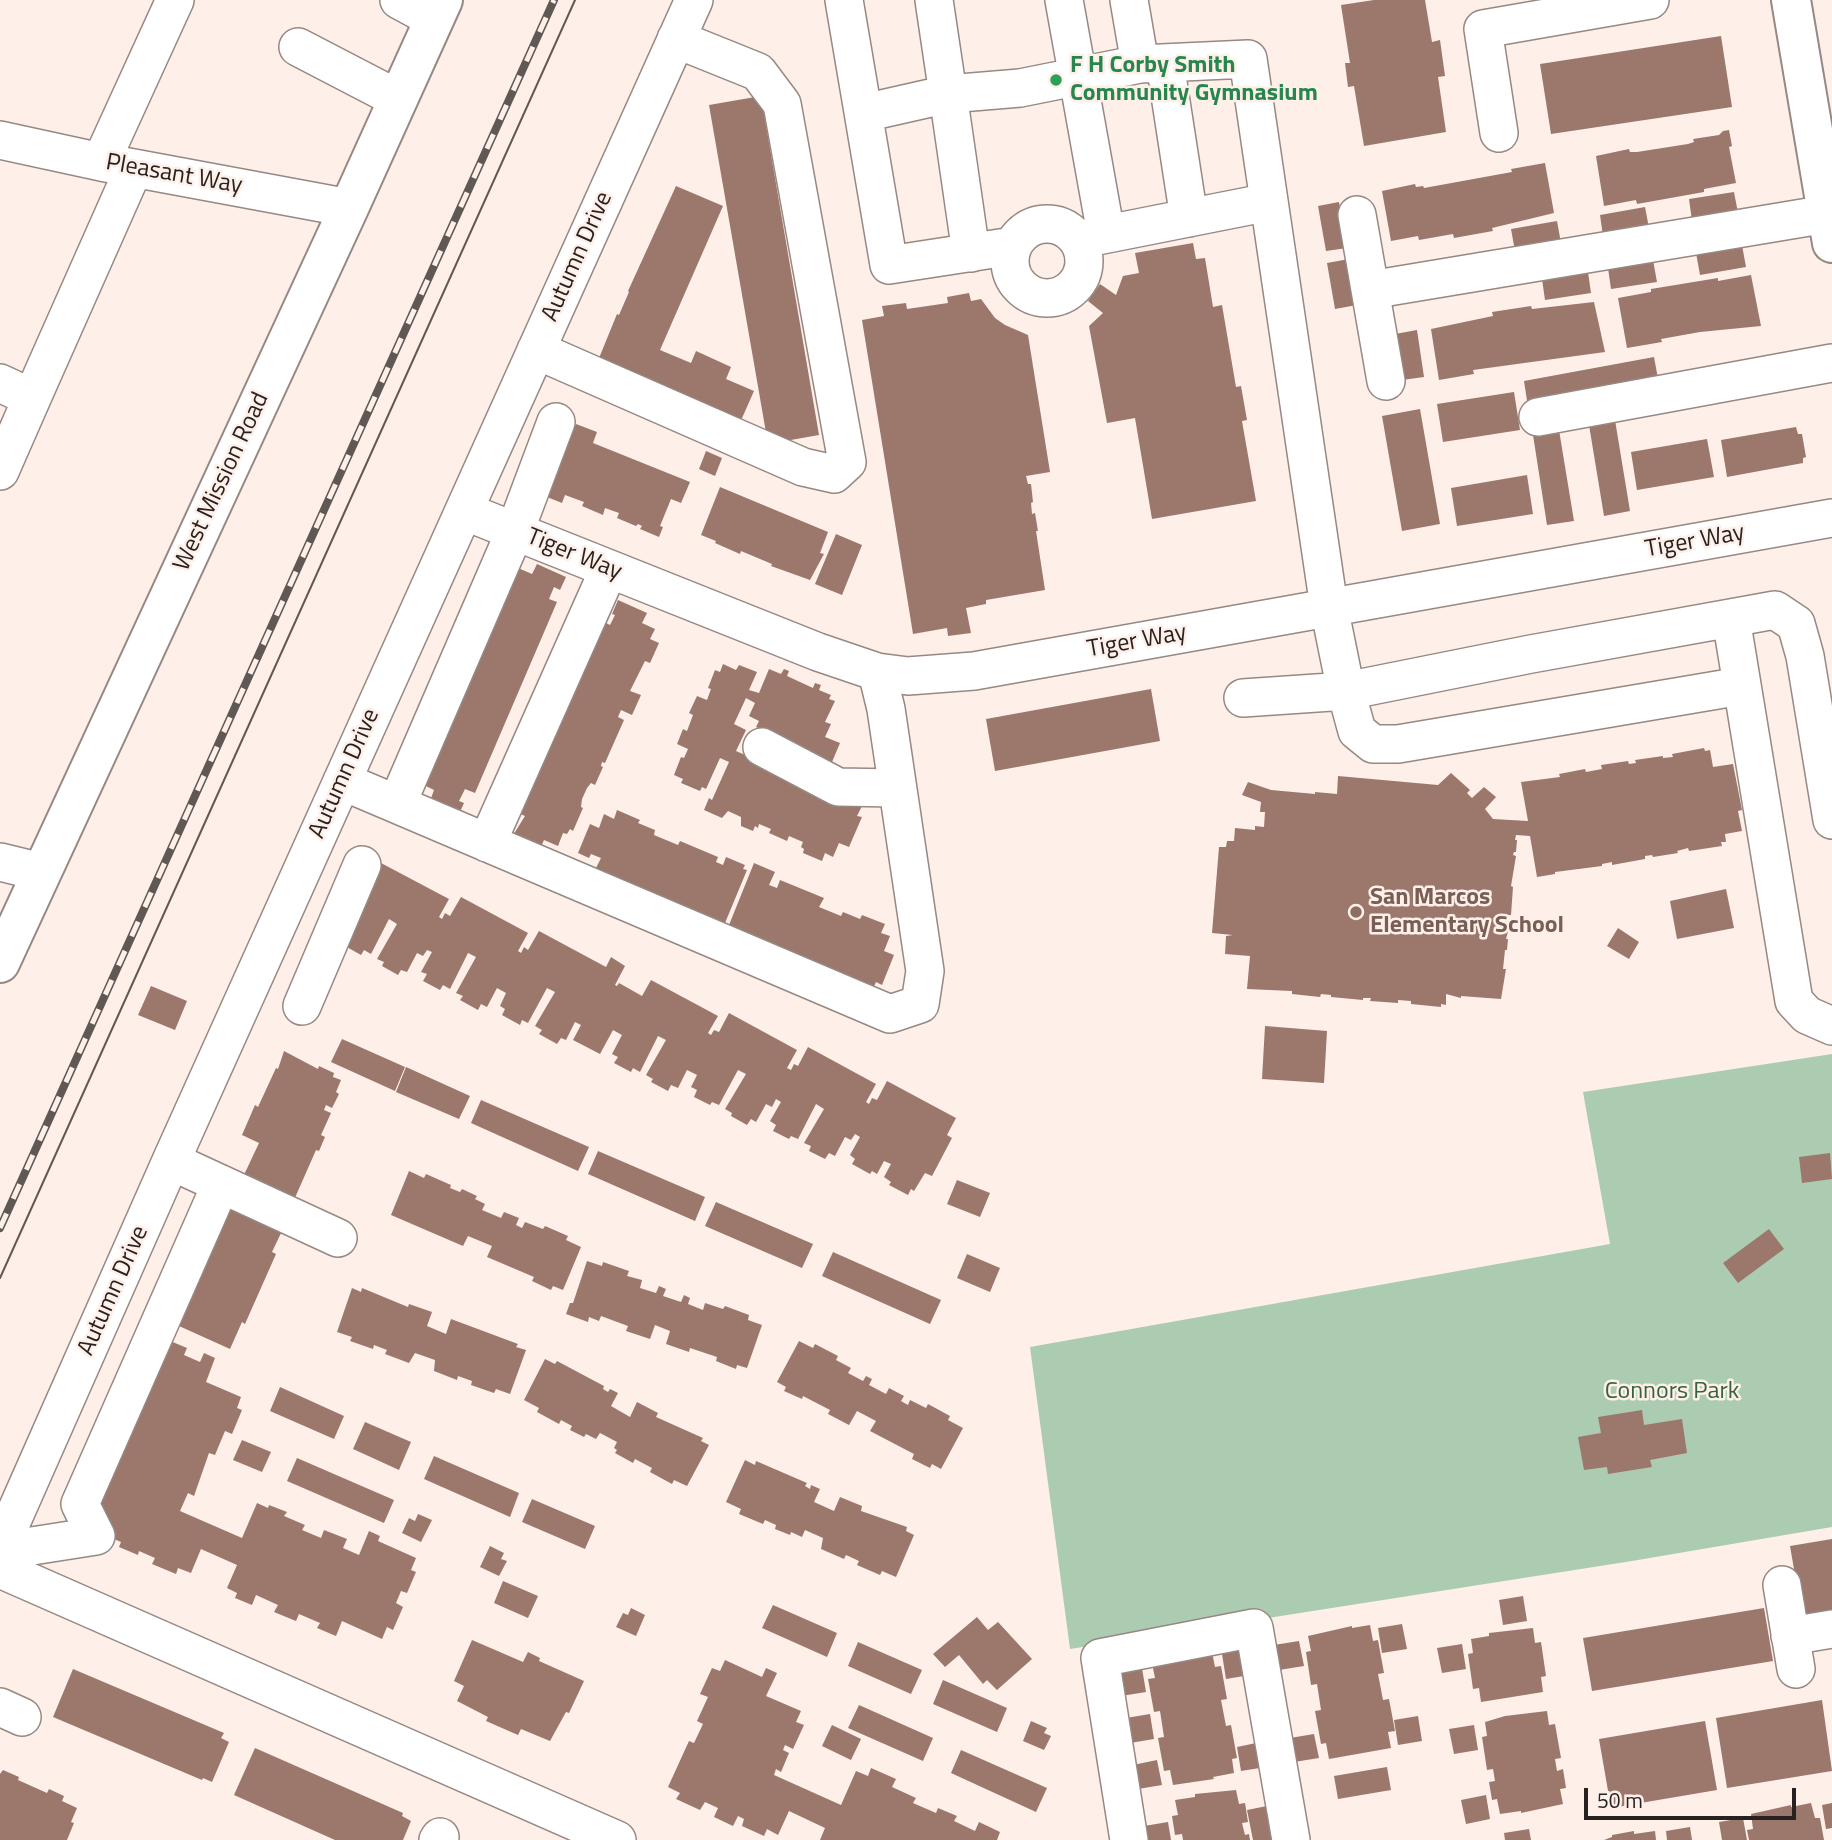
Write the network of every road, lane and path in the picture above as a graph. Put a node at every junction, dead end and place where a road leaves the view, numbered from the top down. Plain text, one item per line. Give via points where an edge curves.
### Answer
1 (175, 0) edge
2 (399, 0) edge
3 (694, 0) edge
4 (844, 0) edge
5 (934, 0) edge
6 (1064, 0) edge
7 (1129, 0) edge
8 (1650, 0) edge
9 (1791, 0) edge
10 (1561, 8) edge
11 (438, 9) edge
12 (1480, 14) edge
13 (676, 39) junction
14 (298, 47) dead end
15 (1152, 63) junction
16 (1078, 76) junction
17 (948, 94) junction
18 (398, 99) junction
19 (864, 113) junction
20 (1499, 133) dead end
21 (0, 140) edge
22 (118, 165) junction
23 (1269, 202) junction
24 (349, 208) junction
25 (1357, 215) dead end
26 (1189, 218) junction
27 (1829, 229) edge
28 (1092, 237) junction
29 (1013, 246) junction
30 (971, 253) junction
31 (1370, 290) junction
32 (536, 351) junction
33 (1832, 363) edge
34 (1386, 381) dead end
35 (16, 391) edge
36 (1538, 417) dead end
37 (556, 422) dead end
38 (0, 471) edge
39 (464, 510) junction
40 (1832, 518) edge
41 (515, 531) junction
42 (609, 569) junction
43 (1329, 607) junction
44 (1731, 618) junction
45 (877, 673) junction
46 (1741, 686) junction
47 (1346, 691) junction
48 (1243, 698) dead end
49 (762, 747) dead end
50 (342, 781) junction
51 (897, 788) junction
52 (397, 804) junction
53 (1832, 820) edge
54 (487, 843) junction
55 (0, 862) edge
56 (362, 865) dead end
57 (41, 872) junction
58 (0, 963) edge
59 (302, 1006) dead end
60 (1832, 1026) edge
61 (172, 1161) junction
62 (221, 1184) junction
63 (338, 1238) dead end
64 (0, 1550) edge
65 (0, 1569) edge
66 (1782, 1585) dead end
67 (1832, 1629) edge
68 (617, 1840) edge
69 (1129, 1840) edge
70 (1291, 1840) edge

1 - 22 street
2 - 11 street
3 - 13 street, Autumn Drive
4 - 19 street
5 - 17 street
6 - 16 street
7 - 15 street
8 - 10 street
9 - 27 main road
10 - 12 street
11 - 18 main road, West Mission Road
12 - 20 street
13 - 32 street, Autumn Drive
13 - 32 street via 758,72 782,104 847,462 834,474 803,467
14 - 18 street
15 - 16 street
15 - 23 street via 1248,59
15 - 26 street
16 - 17 street via 1020,88
16 - 28 street
17 - 19 street
17 - 30 street
18 - 24 main road, West Mission Road
19 - 30 street via 889,265
21 - 22 street, Pleasant Way
22 - 24 street, Pleasant Way
22 - 35 street
23 - 26 street
23 - 43 street
24 - 57 main road, West Mission Road
25 - 31 street
26 - 28 street
27 - 31 street
28 - 29 street via 1043,224 1020,235
28 - 29 street via 1083,252 1080,278 1061,295 1049,298 1026,291 1017,282 1011,271
29 - 30 street
31 - 34 street
32 - 39 street, Autumn Drive
33 - 36 street
35 - 38 street
37 - 41 street
39 - 41 street, Tiger Way
39 - 50 street, Autumn Drive
40 - 43 street, Tiger Way
41 - 42 street, Tiger Way
41 - 52 street
42 - 45 street, Tiger Way
42 - 54 street
43 - 45 street, Tiger Way via 974,671 908,676
43 - 47 street
44 - 46 street
44 - 47 street
44 - 53 street via 1775,610 1796,624
45 - 51 street
46 - 47 street via 1398,744 1373,744 1357,731
46 - 60 street via 1794,1002 1807,1015
47 - 48 street
49 - 51 street via 838,787
50 - 52 street
50 - 61 street, Autumn Drive
51 - 54 street via 925,971 920,1004 890,1014
52 - 54 street
55 - 57 street
56 - 59 street
57 - 58 main road, West Mission Road
61 - 62 street
61 - 64 street, Autumn Drive
62 - 63 street
62 - 64 street via 80,1504 96,1536
65 - 68 street
66 - 67 street via 1793,1652
69 - 70 street via 1100,1658 1254,1628

